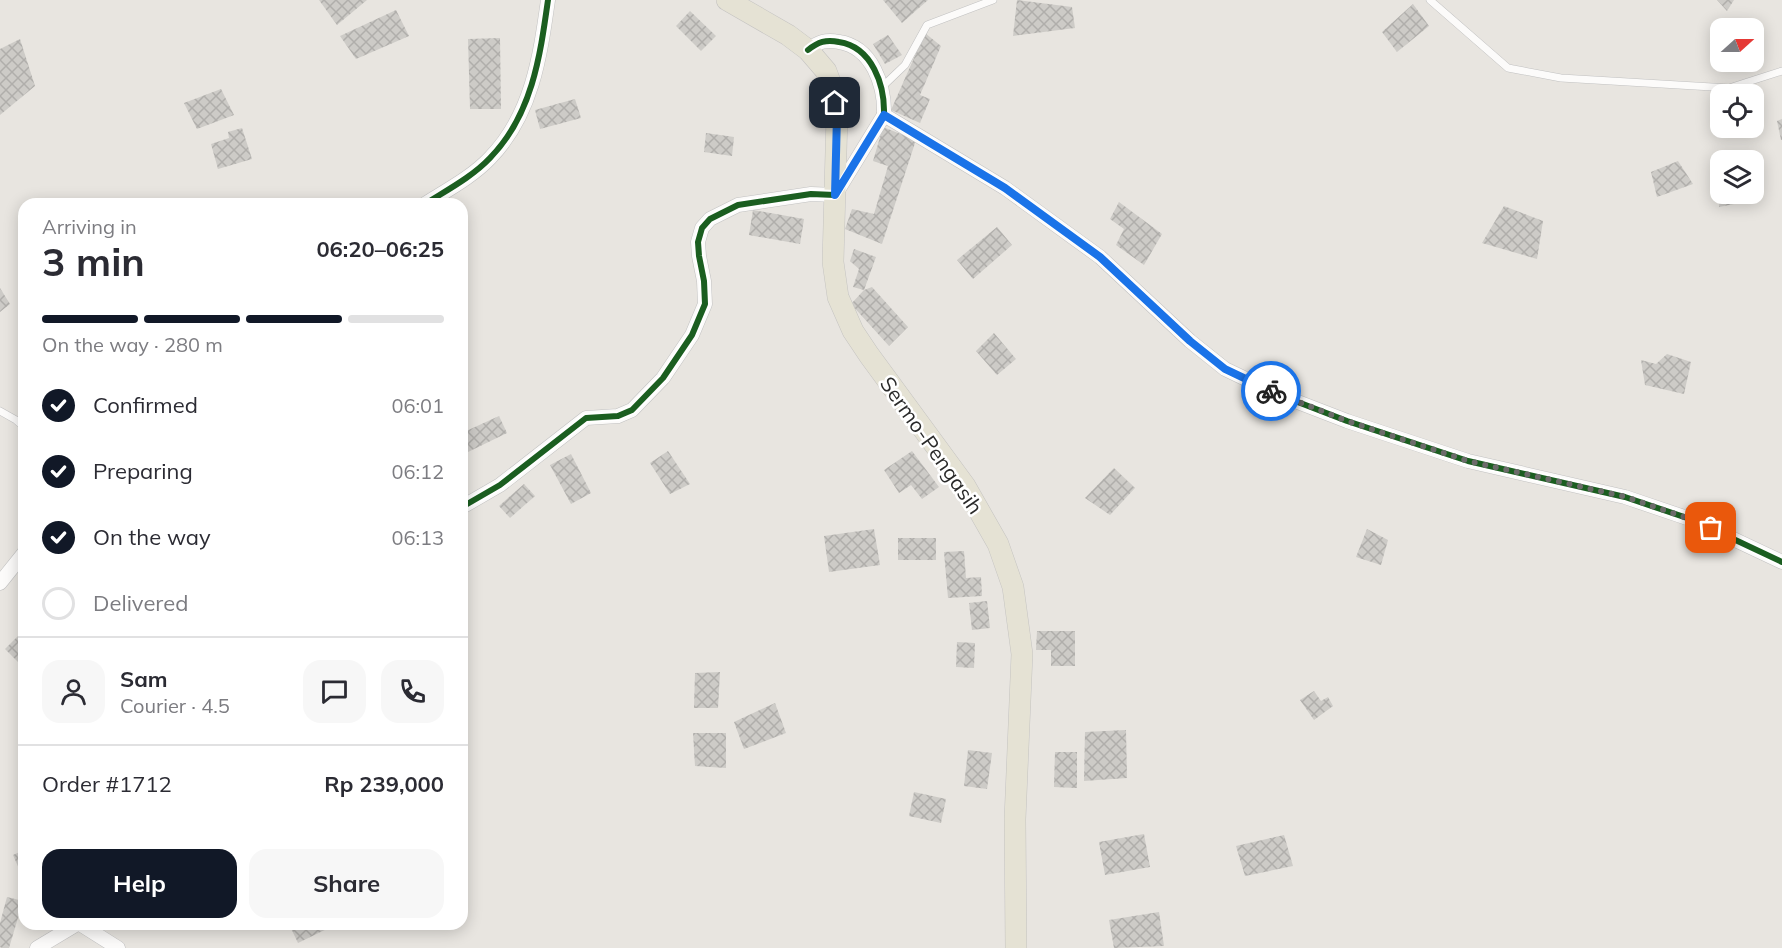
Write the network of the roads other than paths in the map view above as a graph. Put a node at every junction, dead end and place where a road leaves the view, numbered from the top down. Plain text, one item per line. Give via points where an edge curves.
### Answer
1 (548, 0) edge
2 (727, 0) edge
3 (993, 0) edge
4 (1430, 0) edge
5 (808, 50) junction
6 (1782, 71) edge
7 (882, 87) junction
8 (884, 115) junction
9 (835, 195) junction
10 (435, 198) edge
11 (0, 411) edge
12 (18, 422) edge
13 (468, 504) edge
14 (18, 560) edge
15 (1782, 562) edge
16 (0, 583) edge
17 (68, 930) edge
18 (88, 930) edge
19 (37, 948) edge
20 (118, 948) edge
21 (1016, 948) edge

1 - 10 street via 533,84 524,109 490,158
2 - 5 main road, Sermo-Pengasih
3 - 7 lane via 927,25 905,65
4 - 6 lane via 1508,68 1561,78 1729,88
5 - 7 street via 818,42 847,43 861,51 873,66
5 - 9 main road, Sermo-Pengasih via 826,71 833,90 837,115
7 - 8 street
8 - 9 street
8 - 15 street via 1005,188 1100,257 1225,369 1347,421 1468,461 1626,497 1693,520
9 - 13 street via 812,194 738,205 710,219 702,228 699,242 705,304 692,335 663,378 632,410 618,416 586,418 501,485
9 - 21 main road, Sermo-Pengasih via 833,262 838,297 853,331 965,486 998,544 1013,586 1022,654 1015,819
11 - 12 lane
14 - 16 street
17 - 19 street
18 - 20 street

